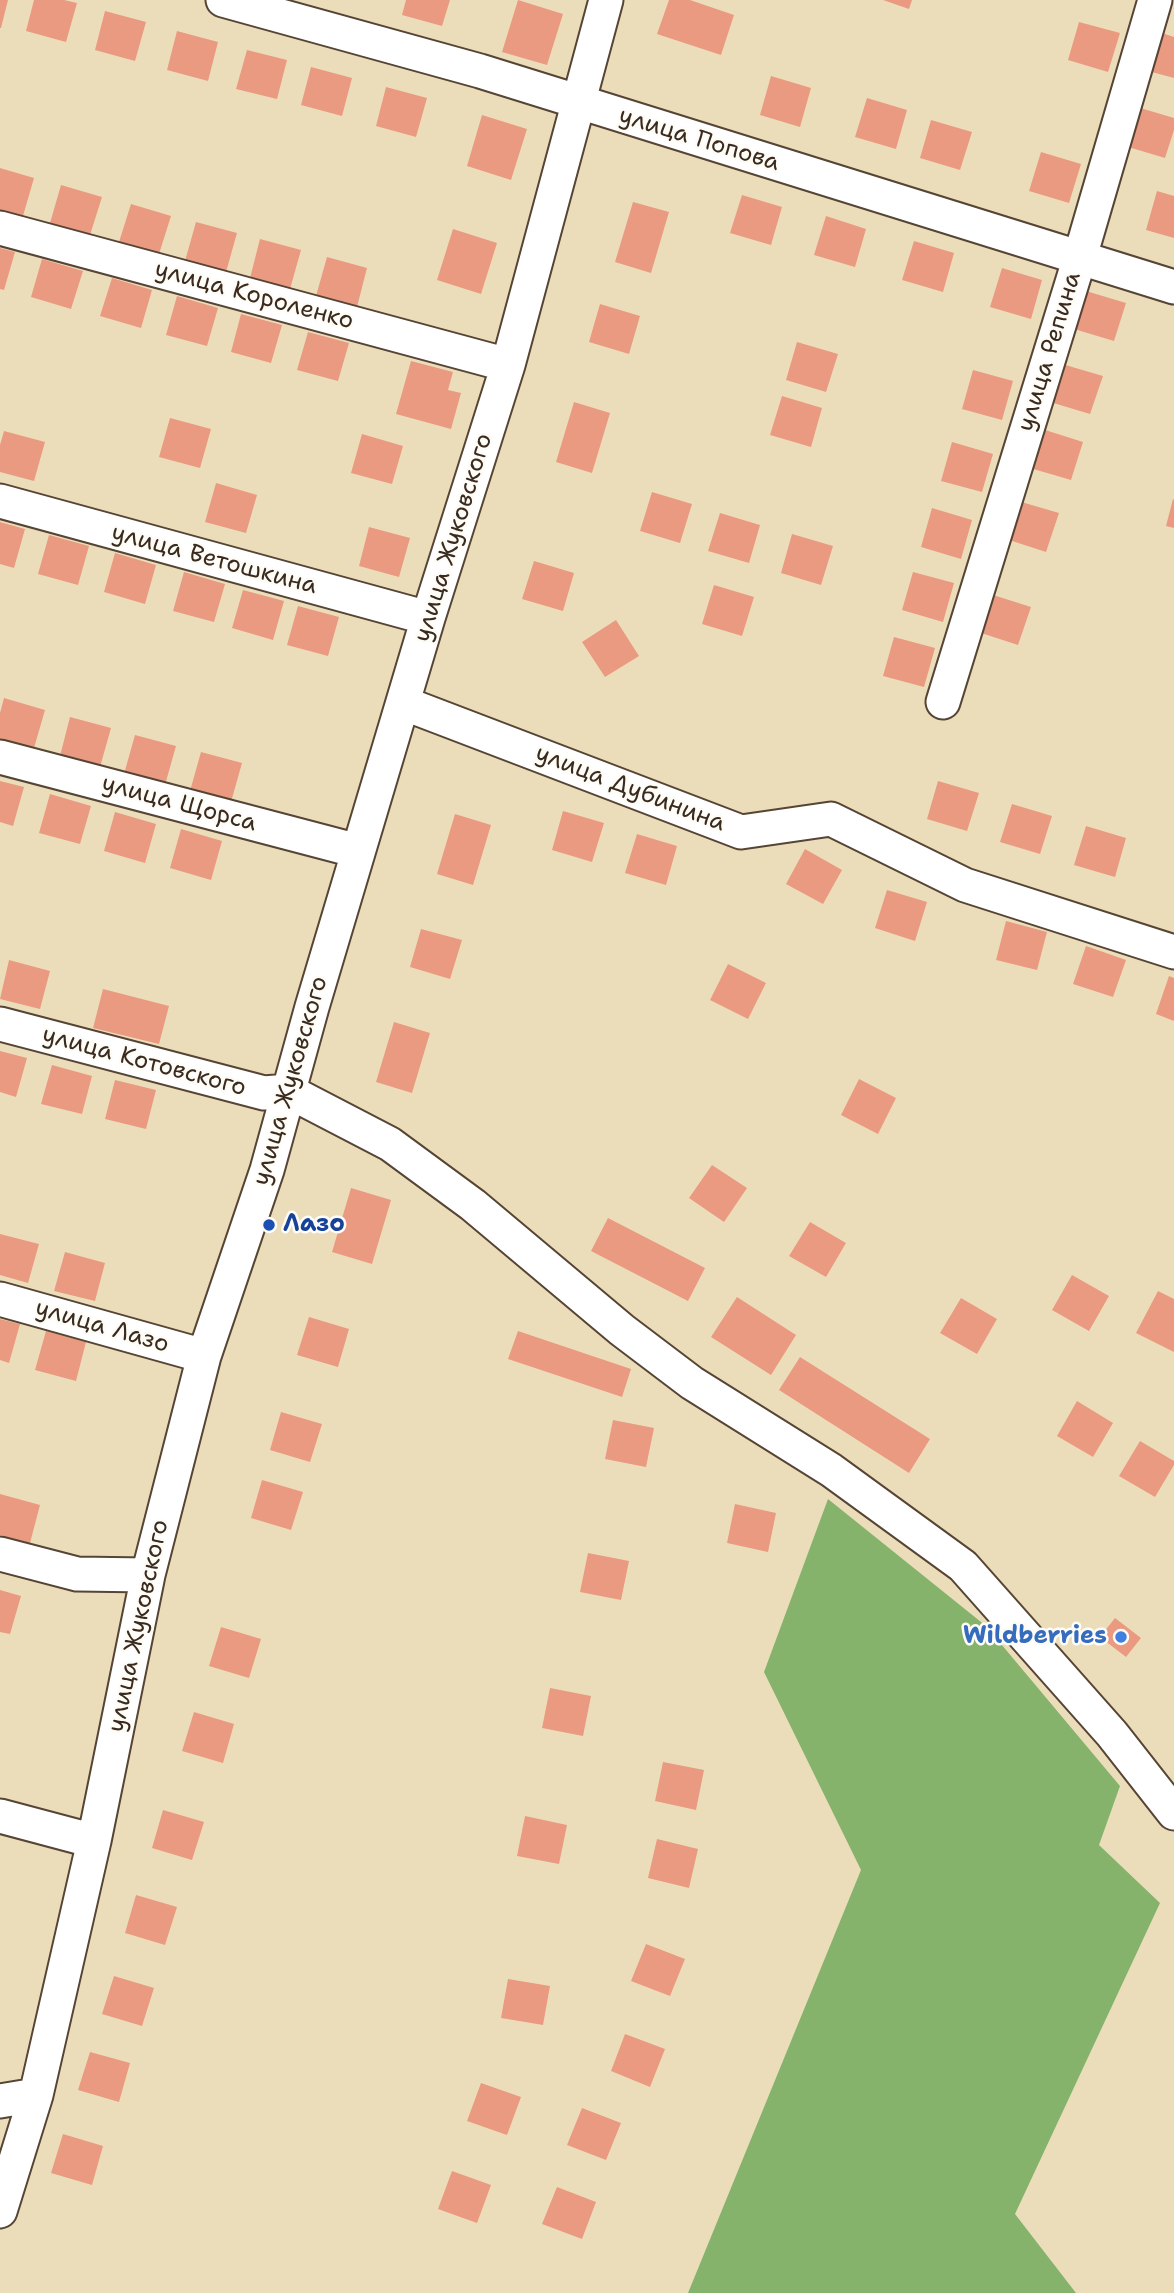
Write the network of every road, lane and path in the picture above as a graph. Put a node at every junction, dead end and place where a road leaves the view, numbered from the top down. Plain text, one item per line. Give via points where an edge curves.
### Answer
1 (223, 0) edge
2 (606, 0) edge
3 (1155, 0) edge
4 (577, 102) junction
5 (0, 228) edge
6 (1080, 257) junction
7 (1174, 287) edge
8 (508, 365) junction
9 (0, 501) edge
10 (428, 618) junction
11 (943, 702) dead end
12 (403, 703) junction
13 (0, 757) edge
14 (358, 851) junction
15 (1174, 952) edge
16 (0, 1024) edge
17 (288, 1091) junction
18 (0, 1299) edge
19 (204, 1356) junction
20 (0, 1554) edge
21 (148, 1576) junction
22 (1174, 1813) edge
23 (0, 1816) edge
24 (93, 1841) junction
25 (36, 2095) junction
26 (0, 2101) edge
27 (0, 2211) edge

1 - 4 street, улица Попова
2 - 4 street, улица Жуковского
3 - 6 street, улица Репина
4 - 6 street, улица Попова
4 - 8 street, улица Жуковского
5 - 8 street, улица Короленко
6 - 7 street, улица Попова
6 - 11 street, улица Репина
8 - 10 street, улица Жуковского
9 - 10 street, улица Ветошкина
10 - 12 street, улица Жуковского
12 - 14 street, улица Жуковского
12 - 15 street, улица Дубинина via 741,832 831,819 965,886
13 - 14 street, улица Щорса
14 - 17 street, улица Жуковского
16 - 17 street, улица Котовского via 264,1093
17 - 19 street, улица Жуковского via 267,1170
17 - 22 street via 390,1144 473,1205 692,1383 831,1470 963,1566 1112,1734
18 - 19 street, улица Лазо
19 - 21 street, улица Жуковского
20 - 21 street via 77,1574
21 - 24 street, улица Жуковского
23 - 24 street
24 - 25 street, улица Жуковского
25 - 26 street
25 - 27 street, улица Жуковского

